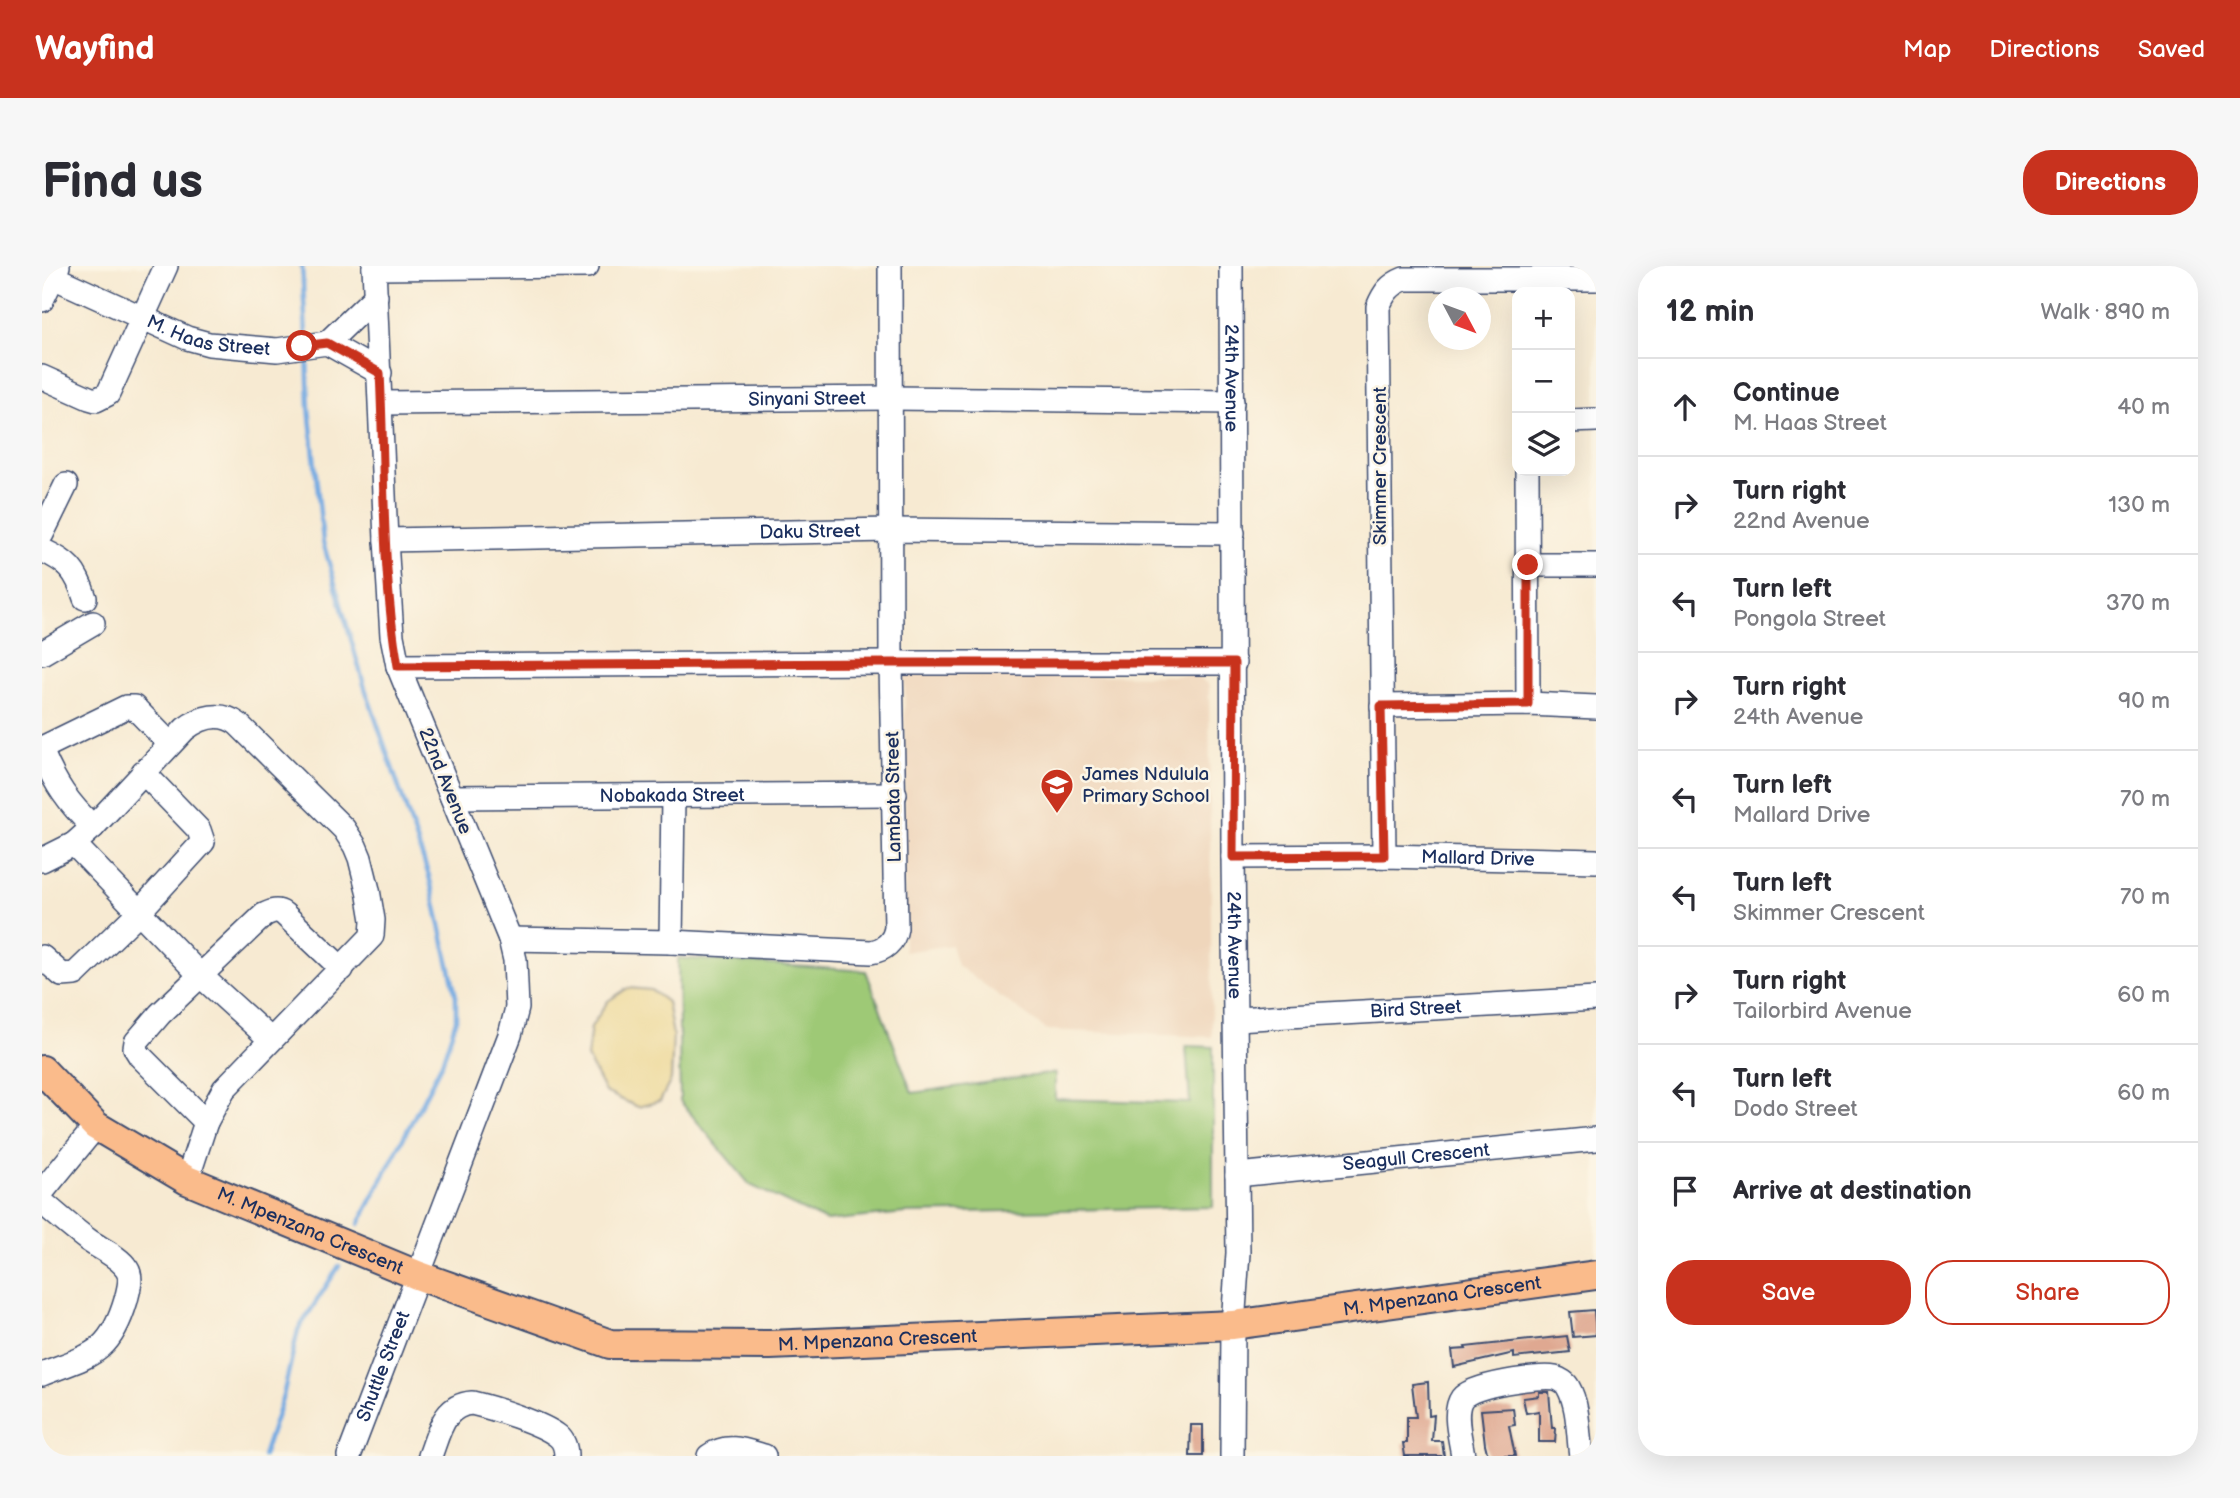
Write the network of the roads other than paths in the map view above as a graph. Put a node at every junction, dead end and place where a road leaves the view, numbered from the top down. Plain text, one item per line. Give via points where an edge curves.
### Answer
1 (166, 266) edge
2 (587, 266) edge
3 (890, 266) edge
4 (1231, 266) edge
5 (374, 267) edge
6 (51, 272) edge
7 (1596, 279) edge
8 (1527, 280) edge
9 (376, 296) junction
10 (42, 300) edge
11 (142, 318) junction
12 (327, 343) junction
13 (380, 373) junction
14 (42, 377) edge
15 (891, 398) junction
16 (1232, 402) junction
17 (382, 403) junction
18 (1596, 420) edge
19 (1575, 421) edge
20 (1527, 476) edge
21 (66, 485) dead end
22 (890, 530) junction
23 (1233, 533) junction
24 (42, 534) edge
25 (386, 540) junction
26 (42, 550) edge
27 (1528, 565) junction
28 (1596, 565) edge
29 (85, 598) dead end
30 (93, 623) dead end
31 (42, 653) edge
32 (891, 663) junction
33 (1234, 663) junction
34 (398, 666) junction
35 (1528, 704) junction
36 (1381, 706) junction
37 (1596, 707) edge
38 (170, 744) junction
39 (42, 750) edge
40 (142, 772) junction
41 (895, 794) junction
42 (452, 797) junction
43 (673, 797) junction
44 (93, 827) junction
45 (74, 844) junction
46 (1384, 856) junction
47 (1233, 857) junction
48 (42, 860) edge
49 (1596, 860) edge
50 (138, 913) junction
51 (510, 939) junction
52 (671, 942) junction
53 (42, 957) edge
54 (342, 969) junction
55 (201, 976) junction
56 (1596, 999) edge
57 (1236, 1019) junction
58 (270, 1039) junction
59 (42, 1070) edge
60 (206, 1122) junction
61 (96, 1126) junction
62 (1596, 1139) edge
63 (1237, 1175) junction
64 (187, 1180) junction
65 (42, 1192) edge
66 (42, 1202) edge
67 (416, 1275) junction
68 (1596, 1275) edge
69 (1233, 1325) junction
70 (42, 1374) edge
71 (349, 1456) edge
72 (430, 1456) edge
73 (566, 1456) edge
74 (709, 1456) edge
75 (764, 1456) edge
76 (1232, 1456) edge
77 (1463, 1456) edge
78 (1581, 1456) edge

1 - 11 street
2 - 5 street
3 - 15 street, Lambata Street
4 - 16 street, 24th Avenue
5 - 9 street, 22nd Avenue
6 - 10 street
6 - 11 street, M. Haas Street
7 - 8 street, Skimmer Crescent
8 - 36 street, Skimmer Crescent via 1404,279 1383,294 1378,307
9 - 12 street
9 - 13 street, 22nd Avenue
11 - 12 street, M. Haas Street via 209,344 277,349
11 - 14 street via 113,385 103,397 89,398
12 - 13 street
13 - 17 street, 22nd Avenue
15 - 16 street, Sinyani Street
15 - 17 street, Sinyani Street
15 - 22 street, Lambata Street
16 - 23 street, 24th Avenue
17 - 25 street, 22nd Avenue
18 - 19 street
20 - 27 street
21 - 24 street
22 - 23 street, Daku Street
22 - 25 street, Daku Street
22 - 32 street, Lambata Street
23 - 33 street, 24th Avenue
25 - 34 street, 22nd Avenue
26 - 29 street via 68,564
27 - 28 street
27 - 35 street
30 - 31 street
32 - 33 street
32 - 34 street
32 - 41 street, Lambata Street
33 - 47 street, 24th Avenue
34 - 42 street, 22nd Avenue
35 - 36 street
35 - 37 street
36 - 46 street, Skimmer Crescent
38 - 39 street via 134,707 126,707
38 - 40 street
38 - 54 street via 202,719 219,716 234,720 344,829 360,858 373,930 368,942
39 - 44 street via 64,795
40 - 44 street
40 - 50 street via 203,839
41 - 43 street, Nobakada Street
41 - 52 street, Lambata Street via 896,928 884,948
42 - 43 street, Nobakada Street
42 - 51 street, 22nd Avenue
43 - 52 street
44 - 45 street
45 - 48 street
45 - 50 street
46 - 47 street, Mallard Drive
46 - 49 street, Mallard Drive
47 - 57 street, 24th Avenue
50 - 53 street via 72,976 62,975
50 - 55 street
51 - 52 street, Lambata Street
51 - 67 street, 22nd Avenue via 517,1008 510,1035
54 - 55 street via 284,914 272,911
54 - 58 street
55 - 58 street
55 - 60 street via 160,1014 135,1048
56 - 57 street, Bird Street
57 - 63 street, 24th Avenue
58 - 60 street via 224,1090
59 - 61 main road, M. Mpenzana Crescent
60 - 64 street
61 - 64 main road, M. Mpenzana Crescent
61 - 65 street
62 - 63 street, Seagull Crescent
63 - 69 street, 24th Avenue
64 - 67 main road, M. Mpenzana Crescent
66 - 70 street via 121,1262 130,1277 123,1311 104,1345
67 - 69 main road, M. Mpenzana Crescent via 610,1344 770,1345
67 - 71 street, Shuttle Street
68 - 69 main road, M. Mpenzana Crescent
69 - 76 street, 24th Avenue
72 - 73 street via 450,1411 472,1403 557,1436 564,1443
74 - 75 street via 732,1448
77 - 78 street via 1458,1407 1464,1395 1544,1378 1556,1378 1569,1387

